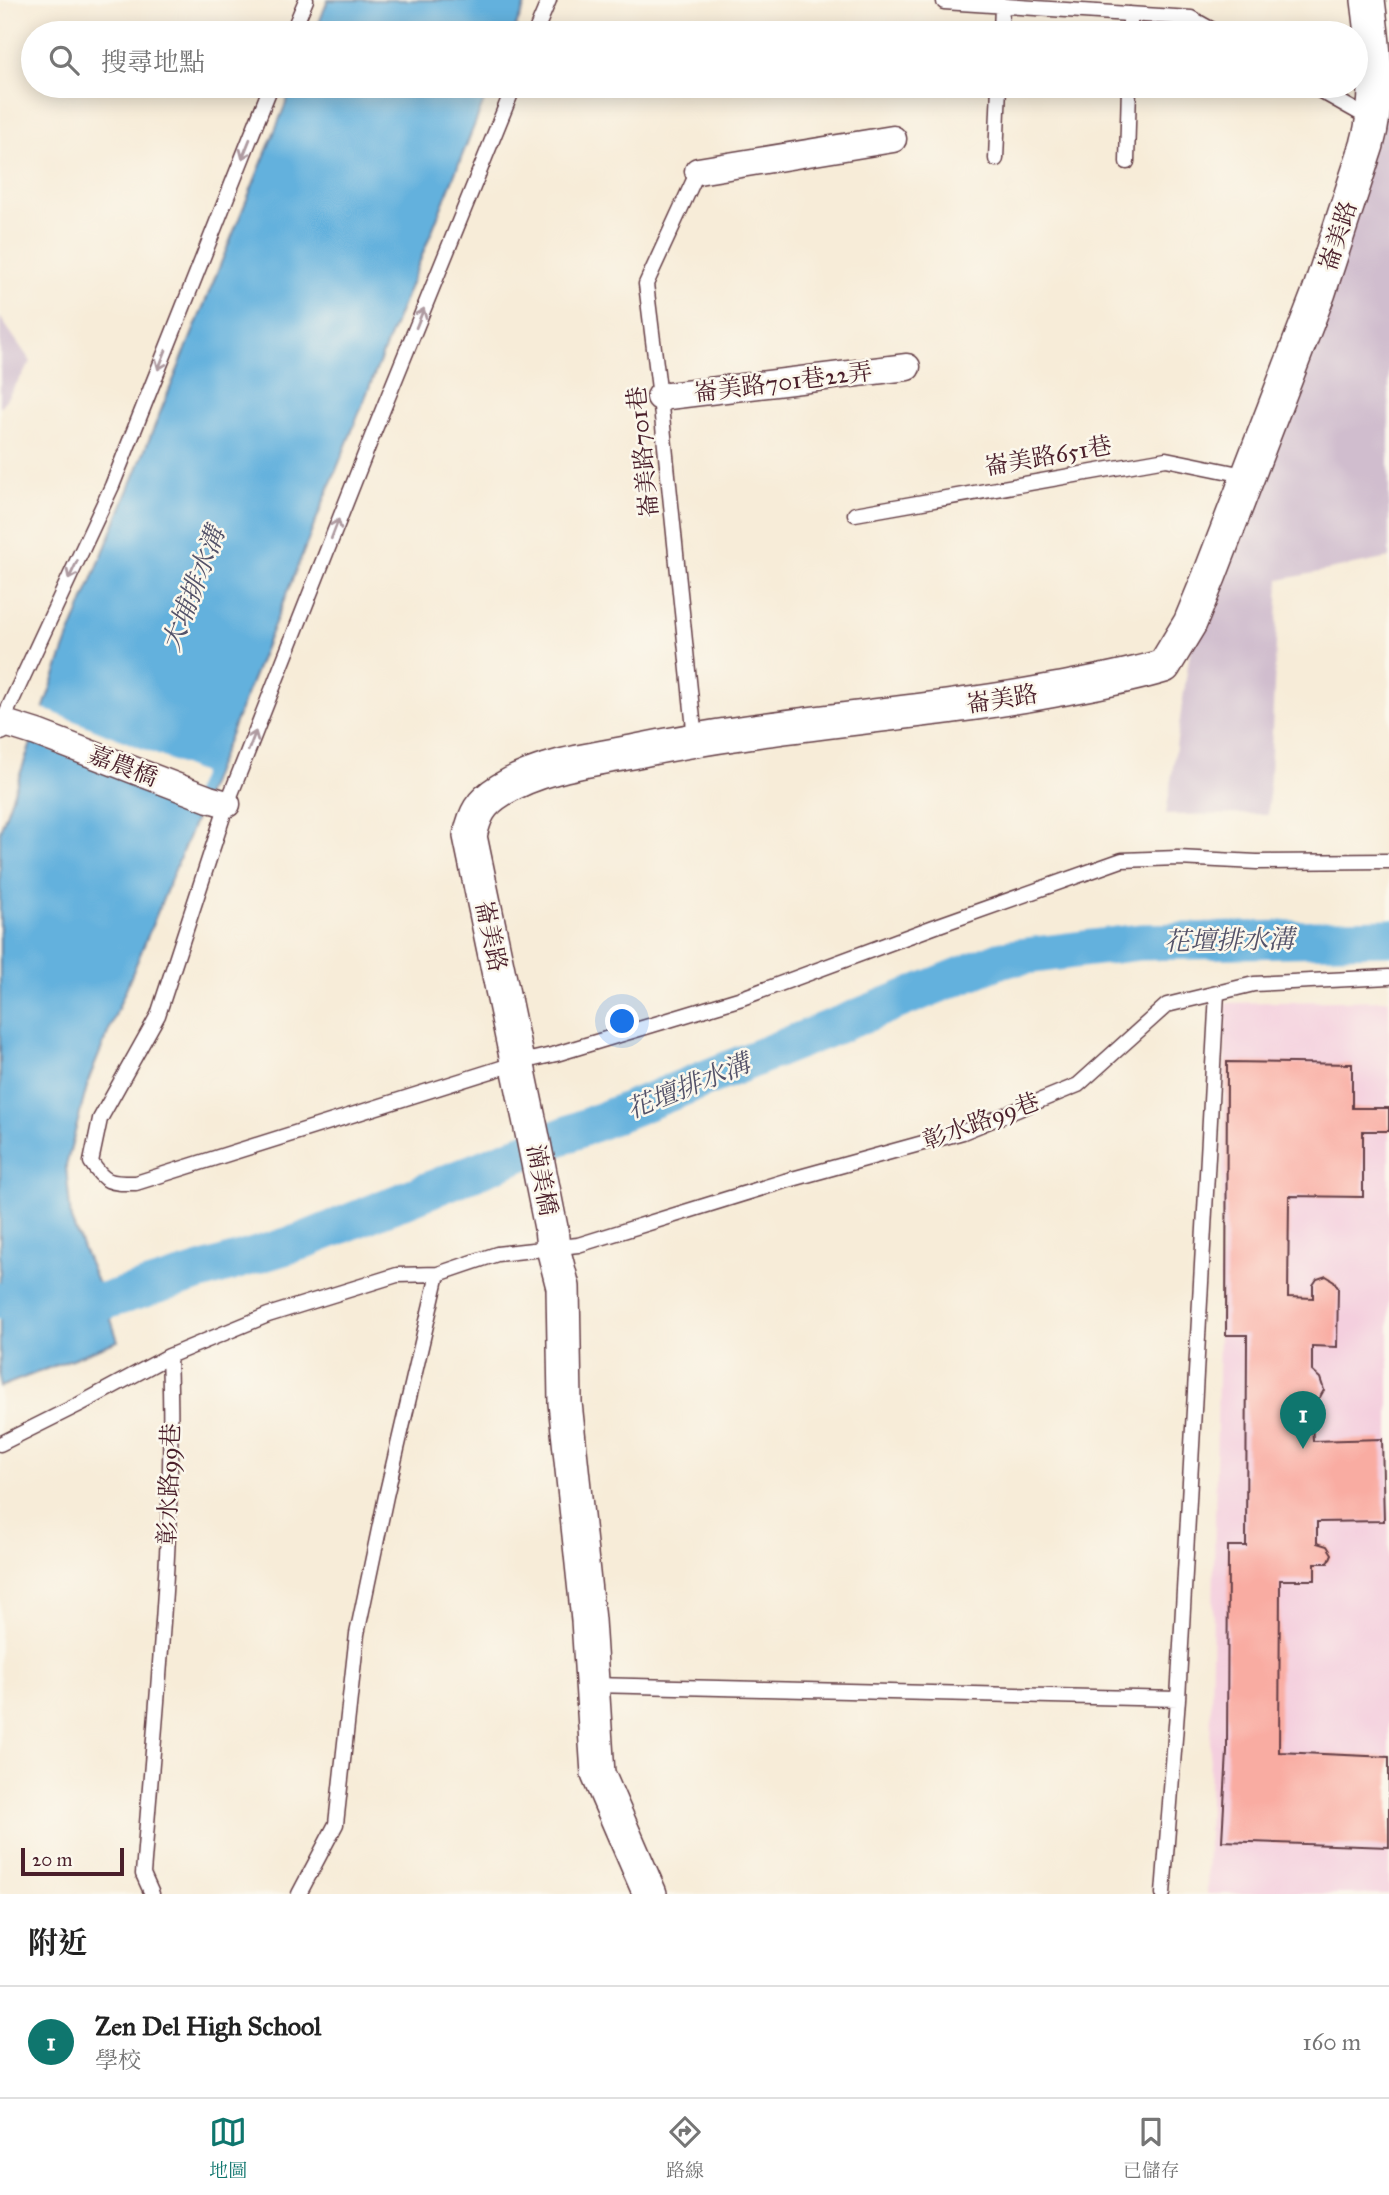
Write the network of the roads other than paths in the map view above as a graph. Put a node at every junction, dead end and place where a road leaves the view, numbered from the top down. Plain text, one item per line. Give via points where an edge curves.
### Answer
1 (306, 0) edge
2 (549, 0) edge
3 (1368, 0) edge
4 (944, 1) edge
5 (1002, 5) junction
6 (1074, 5) edge
7 (1130, 14) junction
8 (297, 21) edge
9 (540, 21) edge
10 (1001, 21) edge
11 (1130, 21) edge
12 (1196, 21) edge
13 (266, 98) edge
14 (509, 98) edge
15 (999, 98) edge
16 (1129, 98) edge
17 (1336, 98) edge
18 (1382, 120) edge
19 (893, 139) dead end
20 (996, 159) dead end
21 (1127, 162) dead end
22 (698, 171) joint
23 (907, 367) dead end
24 (660, 397) junction
25 (1248, 476) junction
26 (855, 514) dead end
27 (1, 725) edge
28 (695, 738) junction
29 (218, 802) junction
30 (1389, 861) edge
31 (1389, 977) edge
32 (1217, 993) junction
33 (517, 1063) junction
34 (532, 1133) joint
35 (552, 1238) junction
36 (438, 1274) junction
37 (169, 1356) junction
38 (0, 1444) edge
39 (592, 1685) junction
40 (1178, 1699) junction
41 (152, 1894) edge
42 (299, 1894) edge
43 (650, 1894) edge
44 (1163, 1894) edge

1 - 8 lane
2 - 9 lane
3 - 18 street, 崙美路
4 - 5 lane
5 - 6 lane
5 - 10 lane
6 - 7 lane
7 - 11 lane
7 - 12 lane
13 -> 27 lane via 112,486
29 -> 14 lane
15 - 20 lane
16 - 21 lane
17 - 18 lane
18 - 25 street, 崙美路
19 - 22 street
22 - 24 lane, 崙美路701巷 via 646,284
23 - 24 street, 崙美路701巷22弄
24 - 28 lane, 崙美路701巷
25 - 26 lane, 崙美路651巷 via 1166,458
25 - 28 street, 崙美路 via 1190,623 1164,666 994,702
27 - 29 street, 嘉農橋 via 37,733
28 - 33 street, 崙美路 via 542,771 499,790 475,815 470,836
29 - 33 lane via 159,1016 100,1119 91,1162 99,1174 110,1183 136,1183
30 - 33 lane via 1122,860 742,998
31 - 32 lane, 彰水路99巷 via 1254,984
32 - 35 lane, 彰水路99巷 via 1167,1005 1078,1085 963,1132 578,1245
32 - 40 lane
33 - 34 street, 崙美路
34 - 35 street, 湳美橋
35 - 36 lane, 彰水路99巷
35 - 39 street via 562,1287 565,1403
36 - 37 lane, 彰水路99巷 via 397,1275 346,1290 268,1315
36 - 42 lane via 357,1634 335,1824
37 - 38 lane
37 - 41 lane, 彰水路99巷 via 166,1556 143,1874
39 - 40 lane
39 - 43 street via 598,1773
40 - 44 lane

